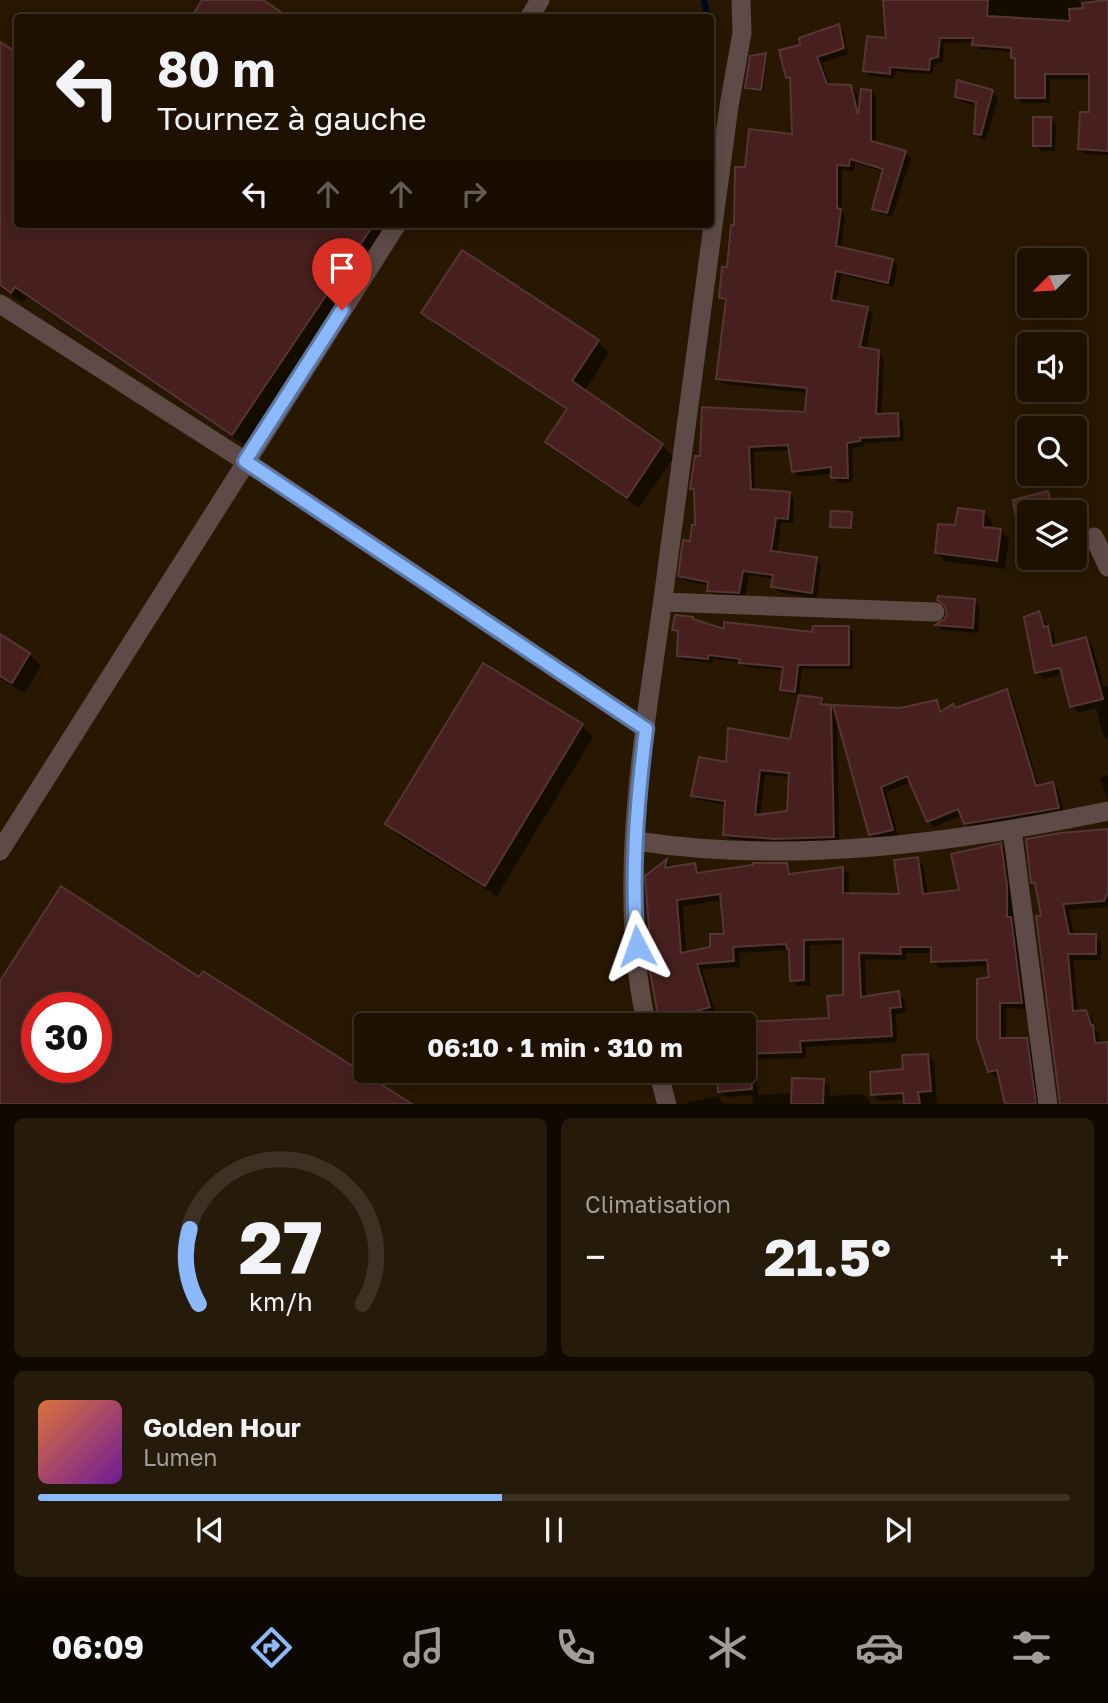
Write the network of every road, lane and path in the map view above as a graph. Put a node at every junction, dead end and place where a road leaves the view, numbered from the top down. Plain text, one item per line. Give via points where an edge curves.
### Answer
1 (741, 0) edge
2 (714, 219) edge
3 (394, 228) edge
4 (713, 228) edge
5 (0, 304) edge
6 (245, 461) junction
7 (1094, 537) dead end
8 (1108, 567) edge
9 (663, 602) junction
10 (935, 612) dead end
11 (646, 729) junction
12 (1108, 811) edge
13 (1012, 830) junction
14 (636, 841) junction
15 (0, 850) edge
16 (644, 1013) edge
17 (661, 1083) edge
18 (667, 1104) edge
19 (1048, 1104) edge

1 - 2 street via 742,33
3 - 6 street
4 - 9 street
5 - 6 street
6 - 11 street
6 - 15 street
7 - 8 street
9 - 10 street
9 - 11 street
11 - 14 street
12 - 13 street
13 - 14 street via 850,849 695,849
13 - 19 street
14 - 16 street via 633,897
17 - 18 street

